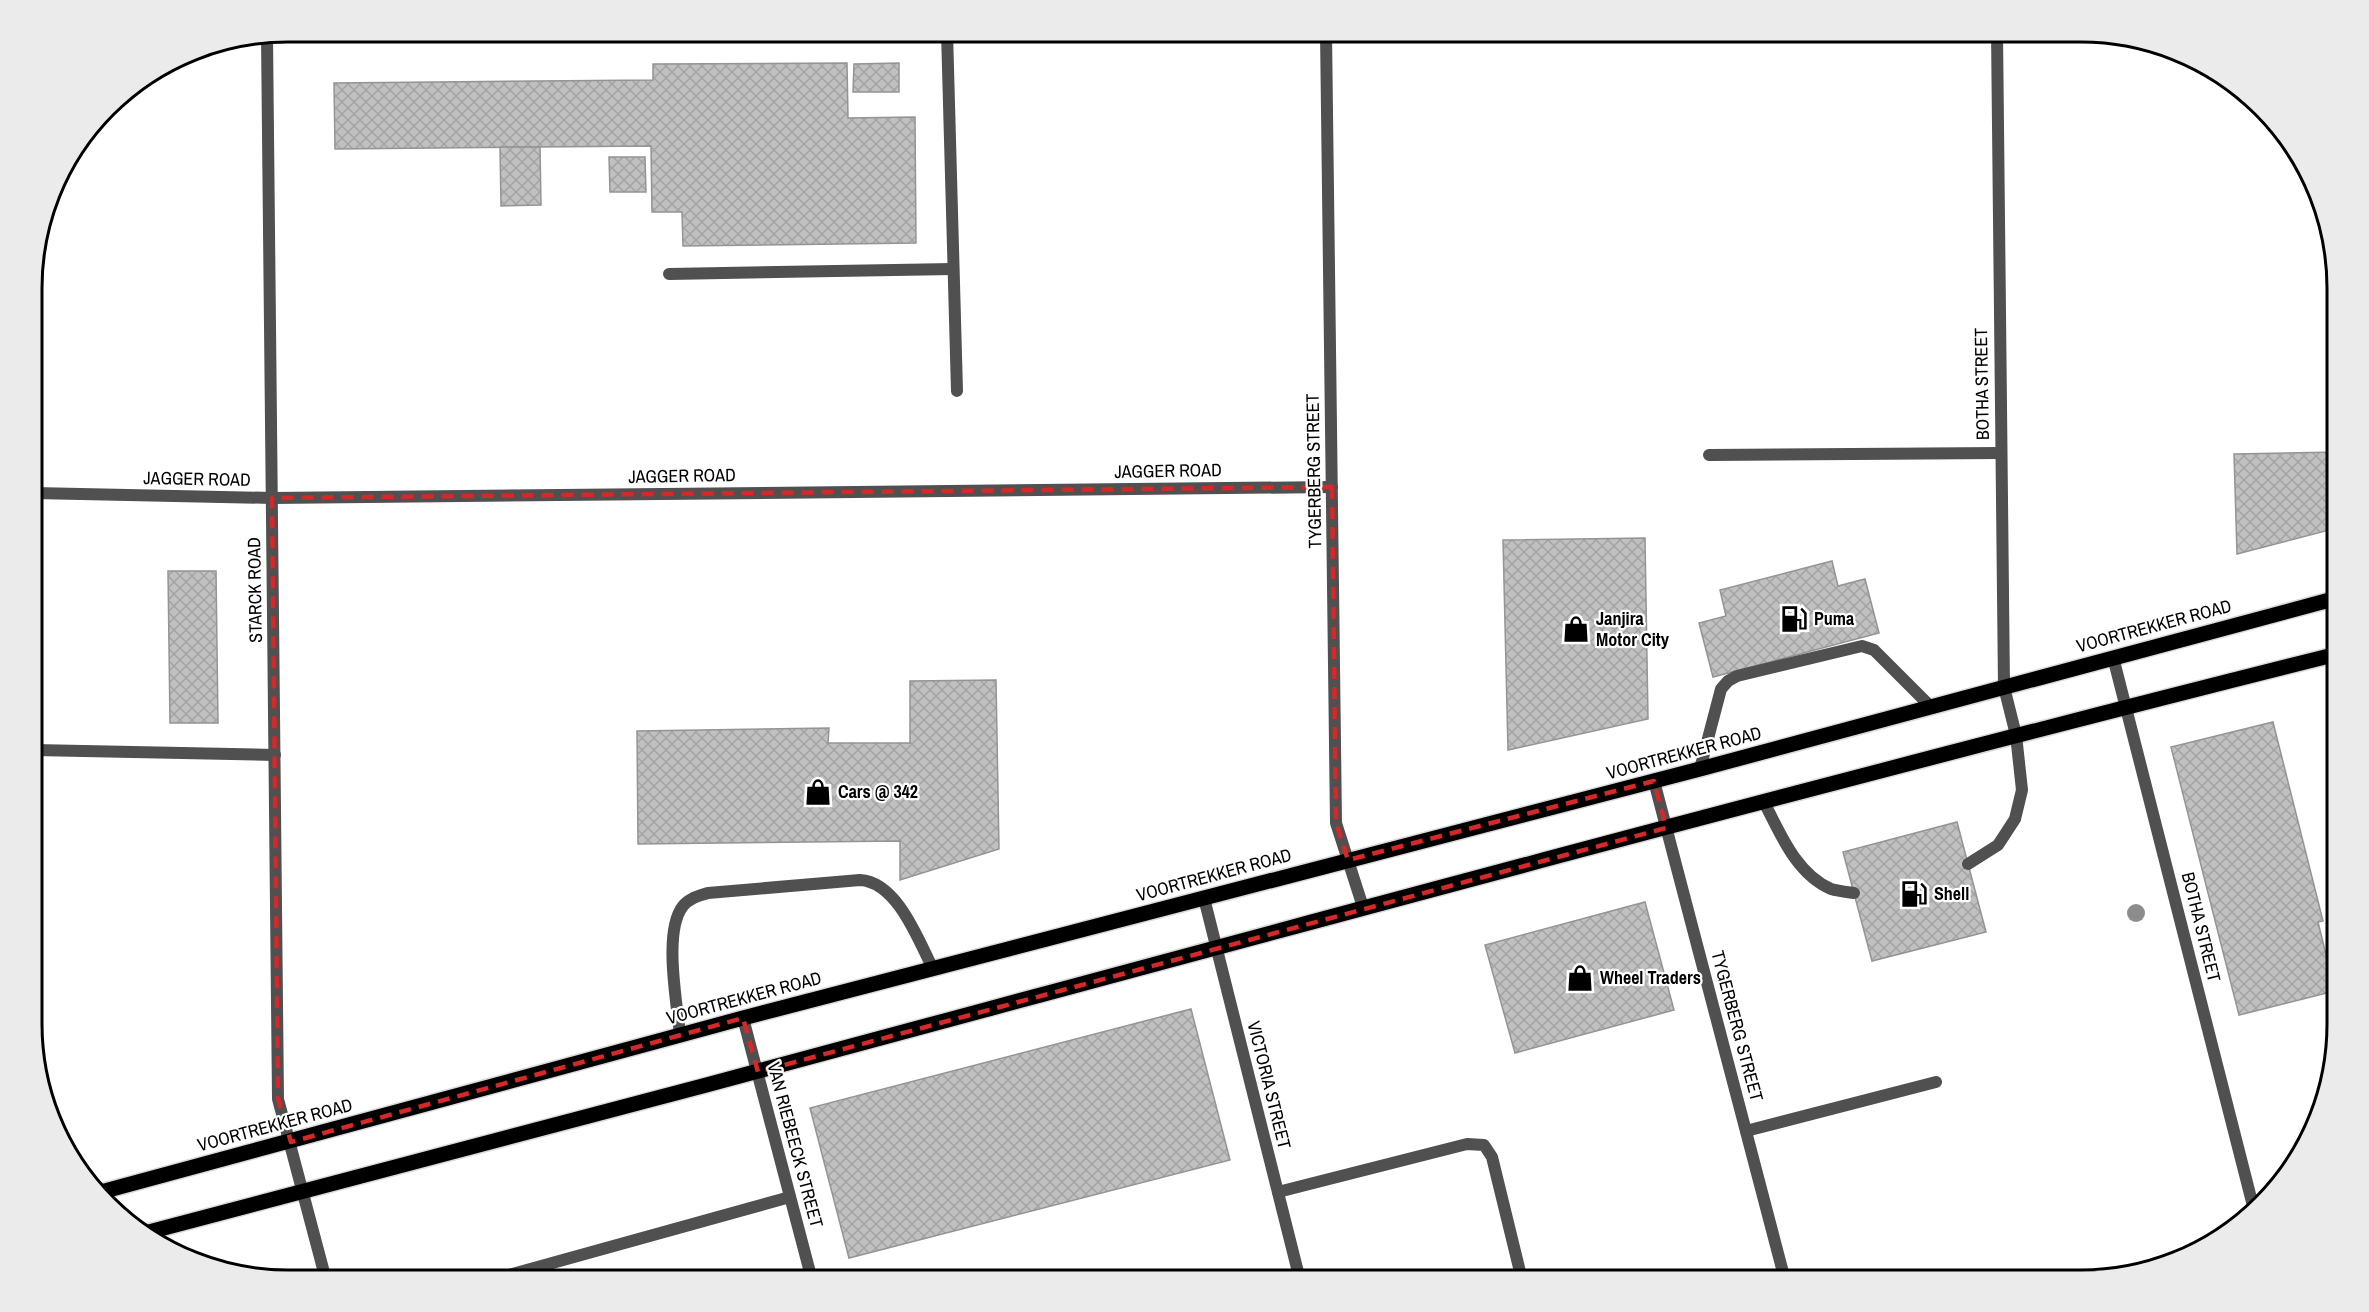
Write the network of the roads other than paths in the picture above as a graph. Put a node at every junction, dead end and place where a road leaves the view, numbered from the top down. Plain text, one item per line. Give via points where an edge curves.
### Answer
1 (947, 42) edge
2 (1326, 42) edge
3 (1997, 42) edge
4 (267, 43) edge
5 (953, 269) junction
6 (669, 274) dead end
7 (957, 391) dead end
8 (2001, 453) junction
9 (1709, 455) dead end
10 (1332, 487) junction
11 (42, 493) edge
12 (272, 498) junction
13 (2327, 601) edge
14 (2113, 657) junction
15 (2327, 657) edge
16 (2004, 687) junction
17 (1930, 706) junction
18 (2126, 707) junction
19 (2016, 735) junction
20 (42, 750) edge
21 (275, 755) junction
22 (1700, 769) junction
23 (1654, 781) junction
24 (1764, 802) junction
25 (1666, 828) junction
26 (1348, 860) junction
27 (1968, 864) dead end
28 (1854, 893) dead end
29 (1204, 898) junction
30 (1363, 907) junction
31 (1215, 946) junction
32 (933, 969) junction
33 (744, 1018) junction
34 (680, 1035) junction
35 (758, 1071) junction
36 (1936, 1082) dead end
37 (1746, 1131) junction
38 (291, 1142) junction
39 (107, 1190) edge
40 (303, 1191) junction
41 (1278, 1192) junction
42 (790, 1197) junction
43 (2252, 1201) edge
44 (154, 1231) edge
45 (323, 1270) edge
46 (527, 1270) edge
47 (809, 1270) edge
48 (1298, 1270) edge
49 (1520, 1270) edge
50 (1782, 1270) edge

1 - 5 street
2 - 10 street, TYGERBERG STREET
3 - 8 street, BOTHA STREET
4 - 12 street, STARCK ROAD
5 - 6 street
5 - 7 street
8 - 9 street
8 - 16 street, BOTHA STREET
10 - 12 street, JAGGER ROAD
10 - 26 street, TYGERBERG STREET via 1336,823
11 - 12 street, JAGGER ROAD
12 - 21 street, STARCK ROAD
13 - 14 main road, VOORTREKKER ROAD
14 - 16 main road, VOORTREKKER ROAD
14 - 18 street, BOTHA STREET
15 - 18 main road
16 - 17 main road, VOORTREKKER ROAD
16 - 19 street, BOTHA STREET
17 - 22 main road, VOORTREKKER ROAD
17 - 22 street via 1874,650 1862,646 1737,676 1721,689
18 - 19 main road
18 - 43 street, BOTHA STREET
19 - 24 main road
19 - 27 street, BOTHA STREET via 2022,790 2015,819 1998,845
20 - 21 street
21 - 38 street, STARCK ROAD via 278,1099
22 - 23 main road, VOORTREKKER ROAD
23 - 25 street, TYGERBERG STREET
23 - 26 main road, VOORTREKKER ROAD
24 - 25 main road
24 - 28 street via 1789,851 1808,872 1831,888
25 - 30 main road
25 - 37 street, TYGERBERG STREET
26 - 29 main road, VOORTREKKER ROAD
26 - 30 street, TYGERBERG STREET
29 - 31 street, VICTORIA STREET
29 - 32 main road, VOORTREKKER ROAD
30 - 31 main road
31 - 35 main road
31 - 41 street, VICTORIA STREET
32 - 33 main road, VOORTREKKER ROAD
32 - 34 street via 891,894 872,880 708,893 682,907 674,930 672,948
33 - 34 main road, VOORTREKKER ROAD
33 - 35 street, VAN RIEBEECK STREET
34 - 38 main road, VOORTREKKER ROAD
35 - 40 main road
35 - 42 street, VAN RIEBEECK STREET
36 - 37 street
37 - 50 street, TYGERBERG STREET
38 - 39 main road, VOORTREKKER ROAD
38 - 40 street, STARCK ROAD
40 - 44 main road
40 - 45 street, STARCK ROAD
41 - 48 street, VICTORIA STREET
41 - 49 street via 1467,1144 1484,1145 1492,1157
42 - 46 street
42 - 47 street, VAN RIEBEECK STREET

